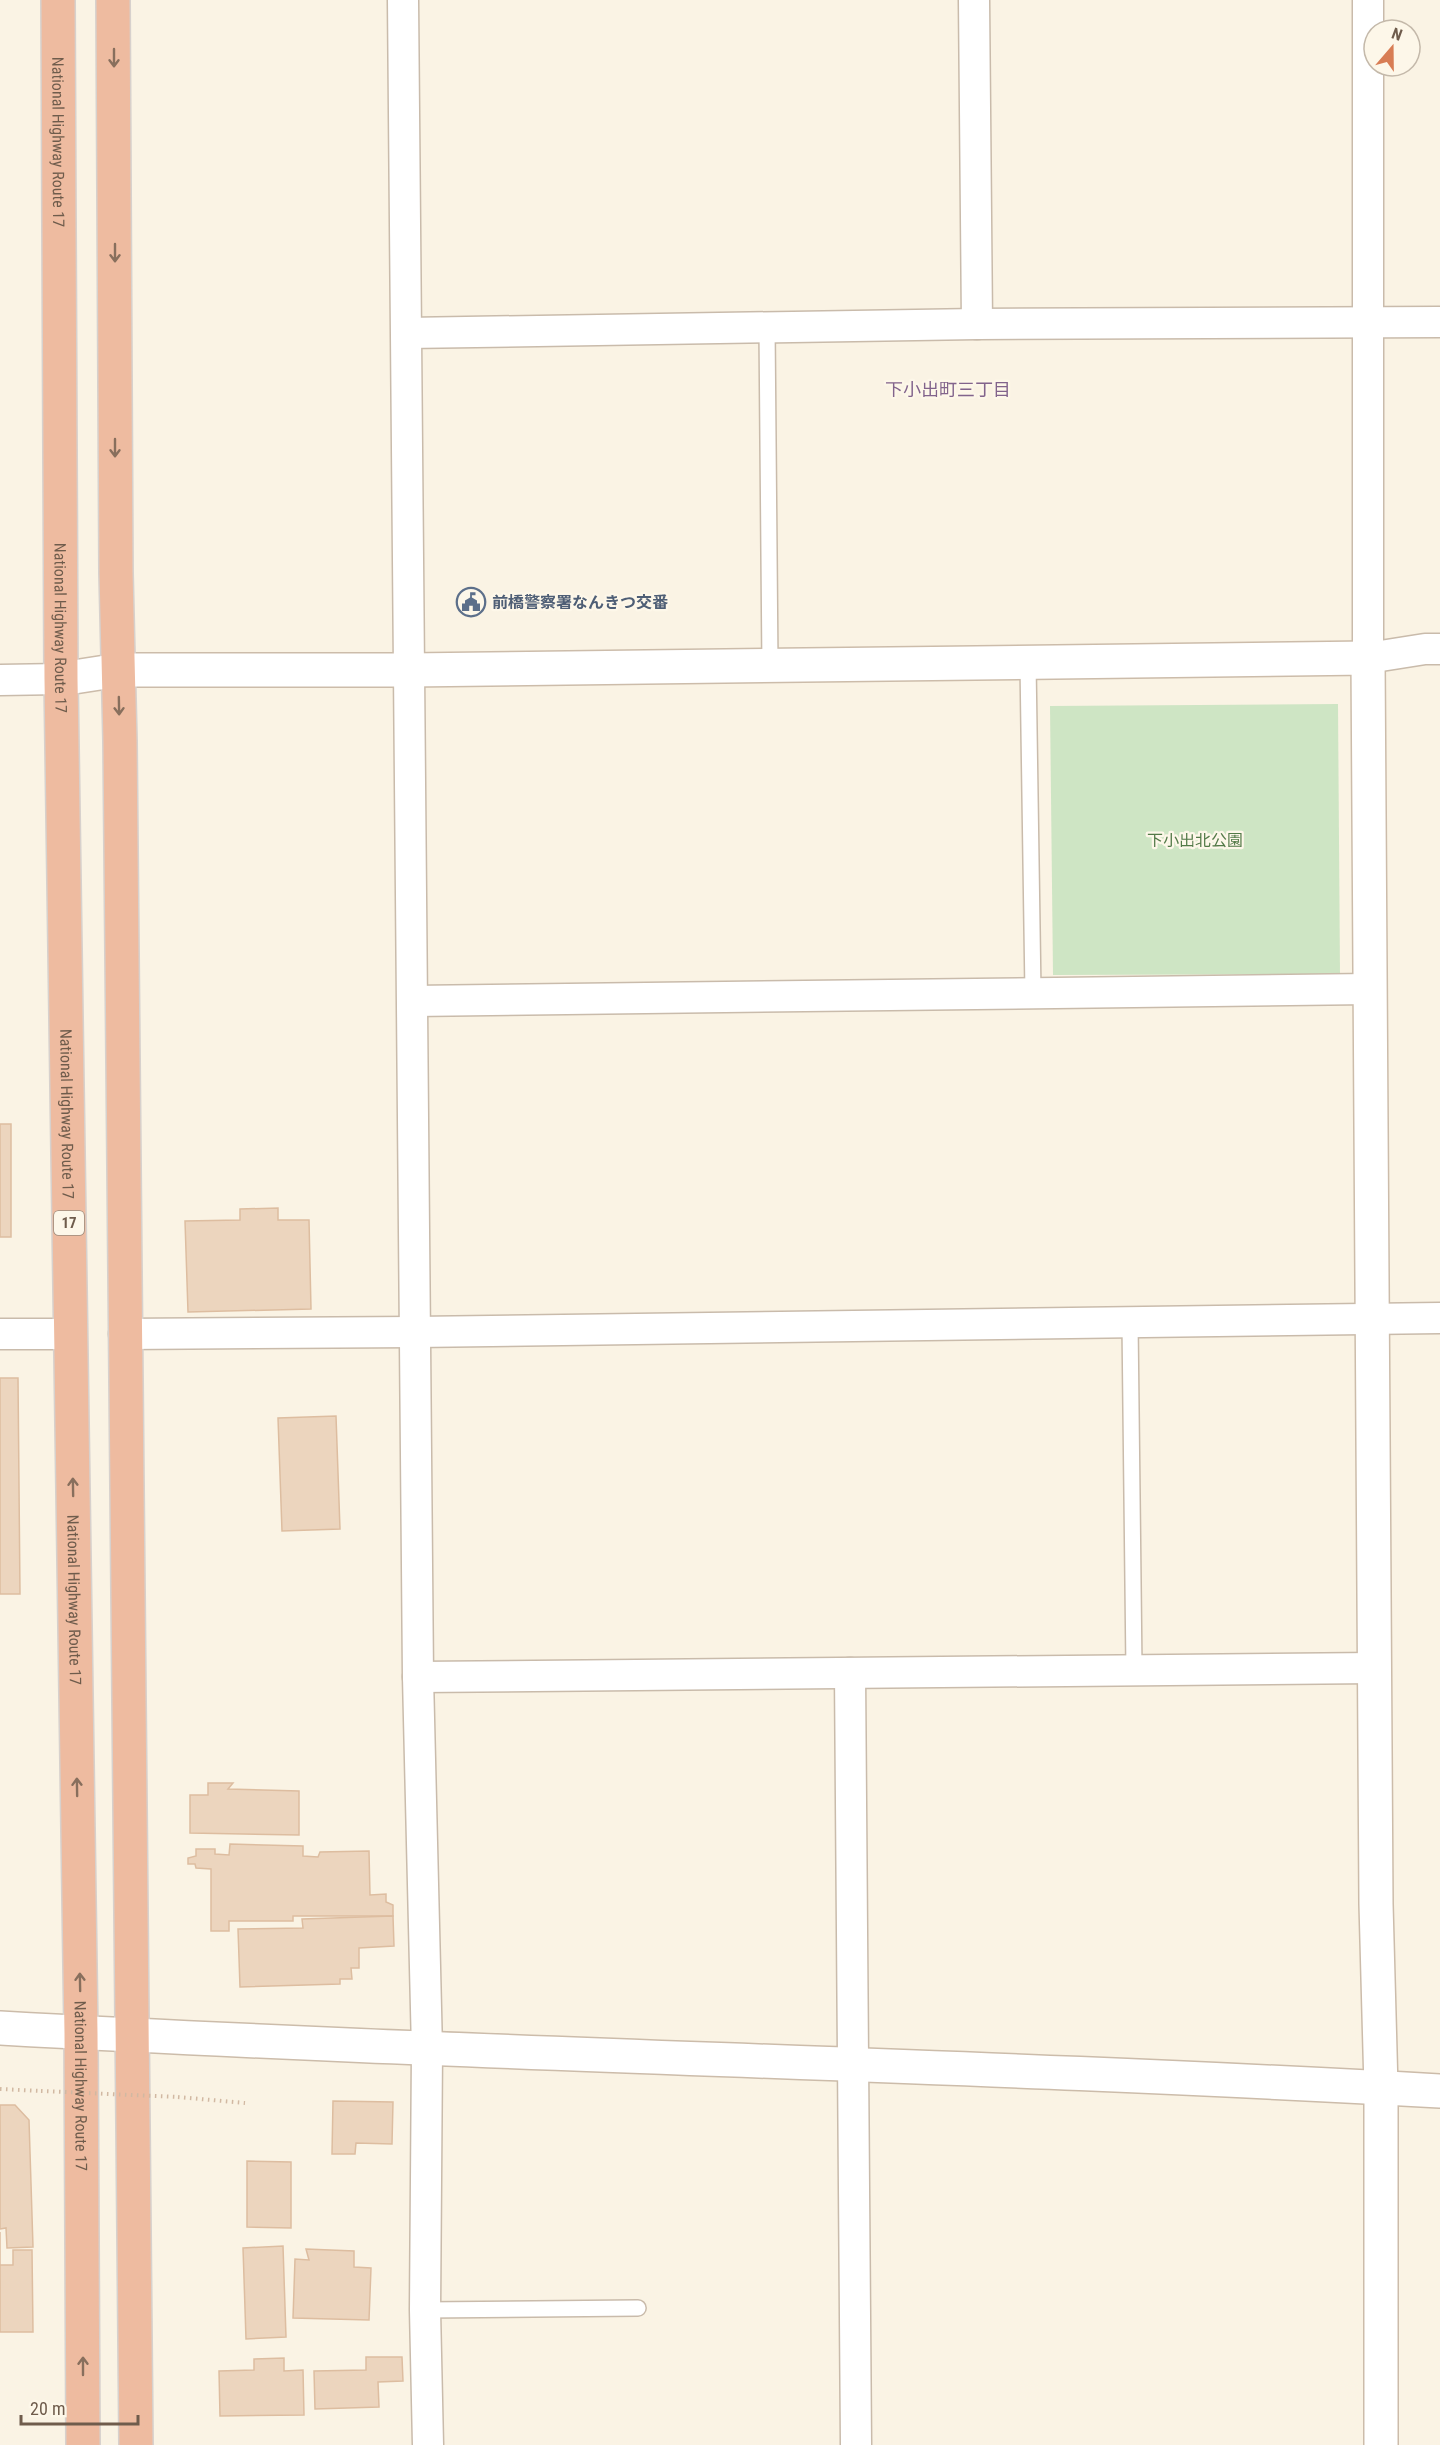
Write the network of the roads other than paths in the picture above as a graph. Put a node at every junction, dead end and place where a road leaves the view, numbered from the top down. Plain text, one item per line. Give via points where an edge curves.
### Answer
1 (58, 0) edge
2 (113, 0) edge
3 (403, 0) edge
4 (974, 0) edge
5 (1368, 0) edge
6 (1440, 322) edge
7 (1368, 323) junction
8 (977, 324) junction
9 (767, 327) junction
10 (407, 333) junction
11 (1440, 649) edge
12 (1368, 658) junction
13 (1028, 663) junction
14 (770, 666) junction
15 (118, 670) junction
16 (410, 670) junction
17 (61, 679) junction
18 (0, 680) edge
19 (1369, 989) junction
20 (1033, 993) junction
21 (412, 1001) junction
22 (1440, 1318) edge
23 (1374, 1319) junction
24 (1130, 1322) junction
25 (416, 1332) junction
26 (70, 1334) junction
27 (124, 1334) junction
28 (0, 1335) edge
29 (1375, 1668) junction
30 (1134, 1670) junction
31 (850, 1673) junction
32 (418, 1677) junction
33 (0, 2028) edge
34 (81, 2033) junction
35 (131, 2034) junction
36 (427, 2050) junction
37 (853, 2063) junction
38 (1381, 2088) junction
39 (1440, 2091) edge
40 (638, 2308) dead end
41 (425, 2310) junction
42 (83, 2445) edge
43 (136, 2445) edge
44 (428, 2445) edge
45 (856, 2445) edge
46 (1381, 2445) edge

1 - 17 highway, National Highway Route 17 / 17
2 -> 15 highway
3 - 10 street
4 - 8 street
5 - 7 street
6 - 7 street
7 - 8 street
7 - 12 street
8 - 9 street
9 - 10 street
9 - 14 lane
10 - 16 street
11 - 12 street
12 - 13 street
12 - 19 street
13 - 14 street
13 - 20 lane
14 - 16 street
15 - 16 street
15 - 17 street
15 -> 27 highway
16 - 21 street
17 - 18 street
17 - 26 highway, National Highway Route 17 / 17
19 - 20 street
19 - 23 street
20 - 21 street
21 - 25 street
22 - 23 street
23 - 24 street
23 - 29 street
24 - 25 street
24 - 30 lane
25 - 27 street
25 - 32 street
26 - 28 street
34 -> 26 highway, National Highway Route 17 / 17
27 - 35 highway
29 - 30 street
29 - 38 street
30 - 31 street
31 - 32 street
31 - 37 street
32 - 36 street
33 - 34 street
34 - 35 street
42 -> 34 highway, National Highway Route 17 / 17
35 - 36 street
35 - 43 highway
36 - 37 street
36 - 41 street
37 - 38 street
37 - 45 street
38 - 39 street
38 - 46 street
40 - 41 lane
41 - 44 street

